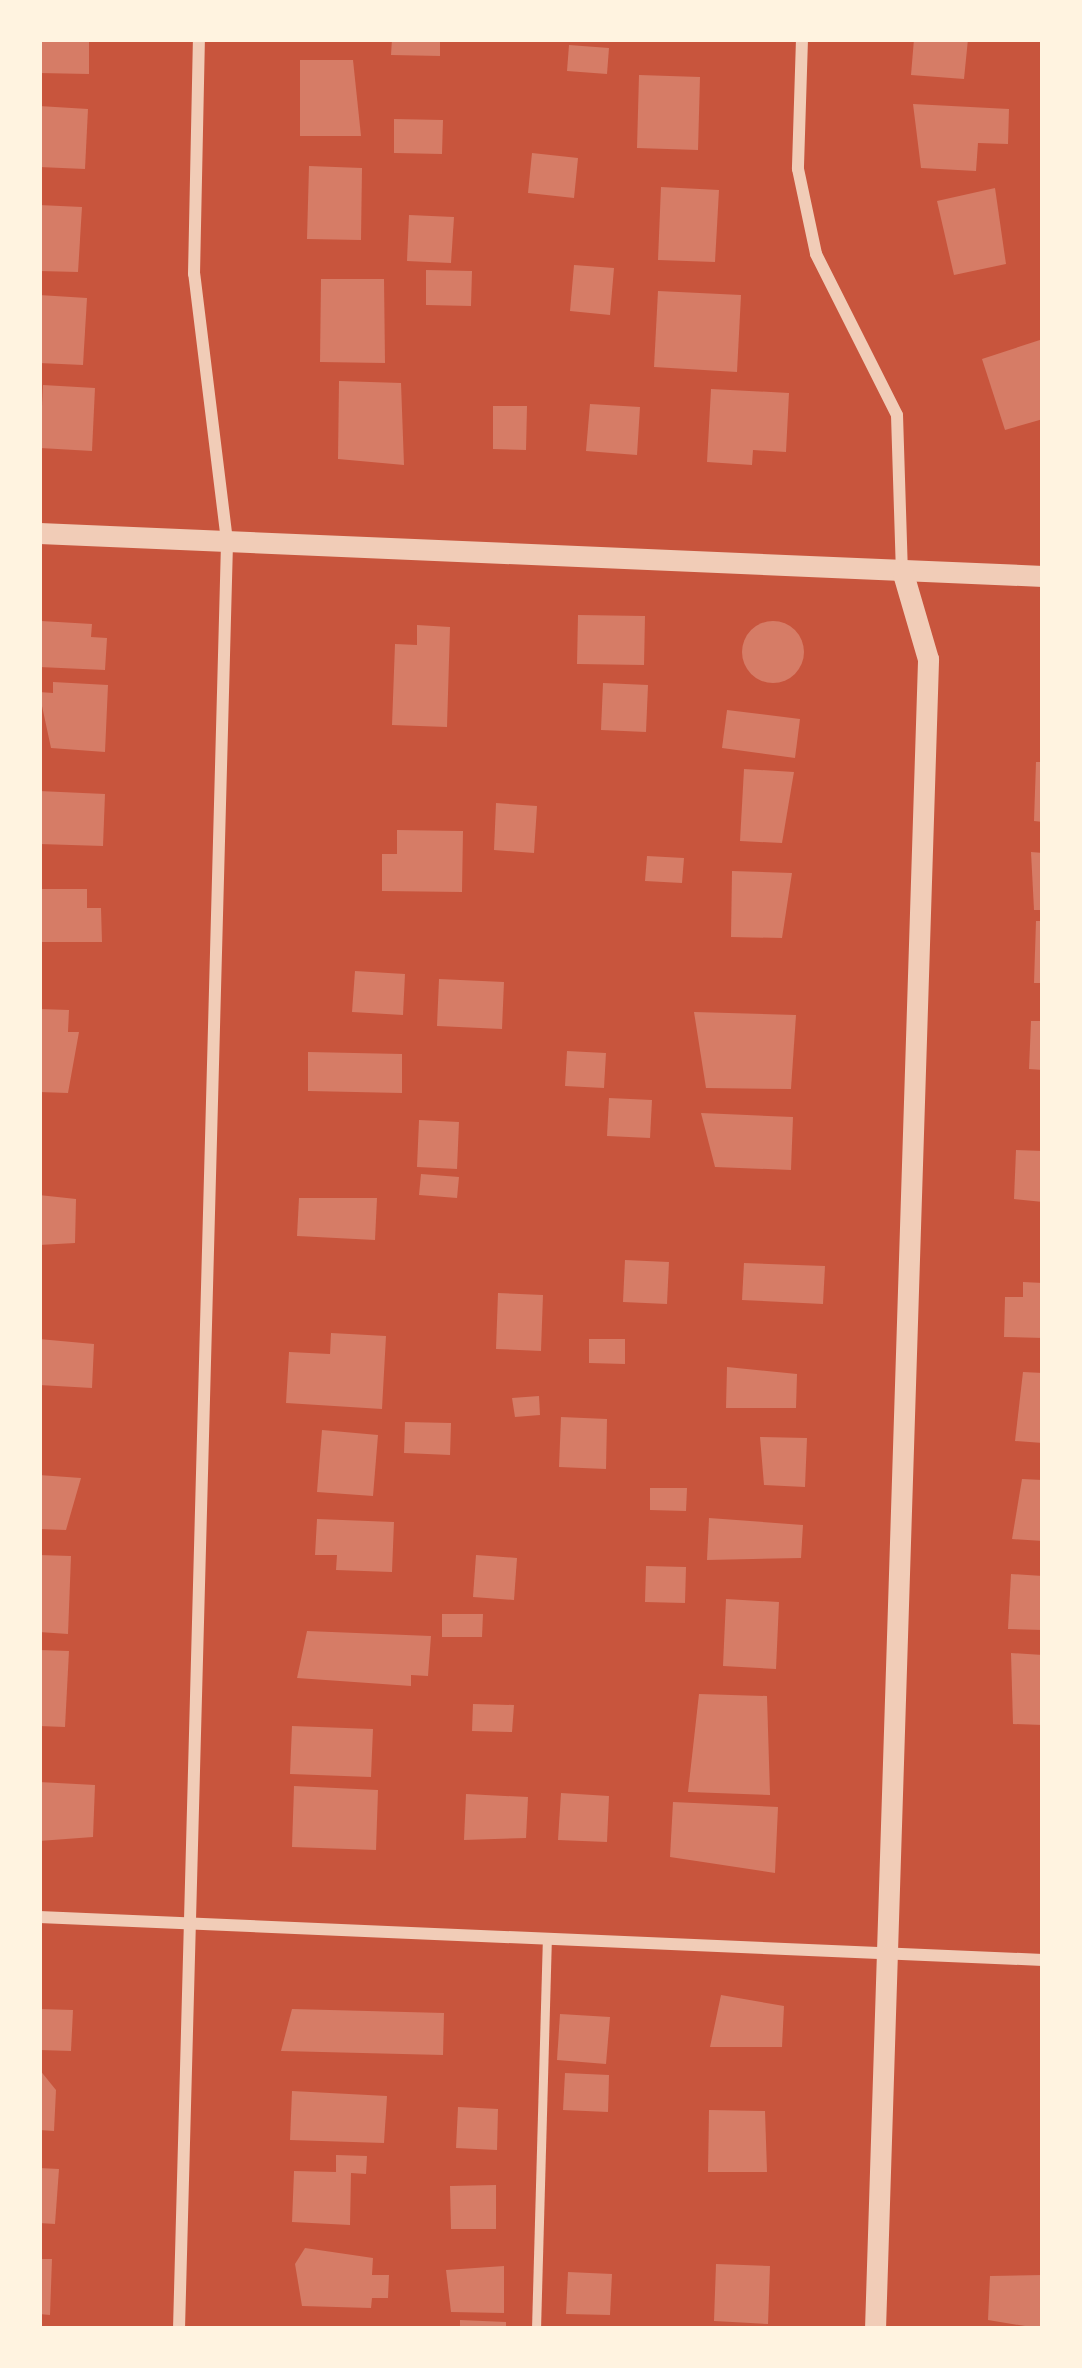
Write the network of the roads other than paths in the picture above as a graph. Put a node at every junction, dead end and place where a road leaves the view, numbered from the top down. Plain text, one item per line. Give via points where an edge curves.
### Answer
1 (200, 39) edge
2 (802, 39) edge
3 (39, 533) edge
4 (227, 542) junction
5 (902, 570) junction
6 (1043, 576) edge
7 (39, 1917) edge
8 (189, 1924) junction
9 (547, 1942) junction
10 (884, 1954) junction
11 (1043, 1960) edge
12 (179, 2329) edge
13 (536, 2329) edge
14 (875, 2329) edge

1 - 4 street via 194,274
2 - 5 street via 798,169 816,254 897,415
3 - 4 street
4 - 5 street
4 - 8 street
5 - 6 street
5 - 10 street via 928,659
7 - 8 street
8 - 9 street
8 - 12 street
9 - 10 street
9 - 13 lane
10 - 11 street
10 - 14 street

